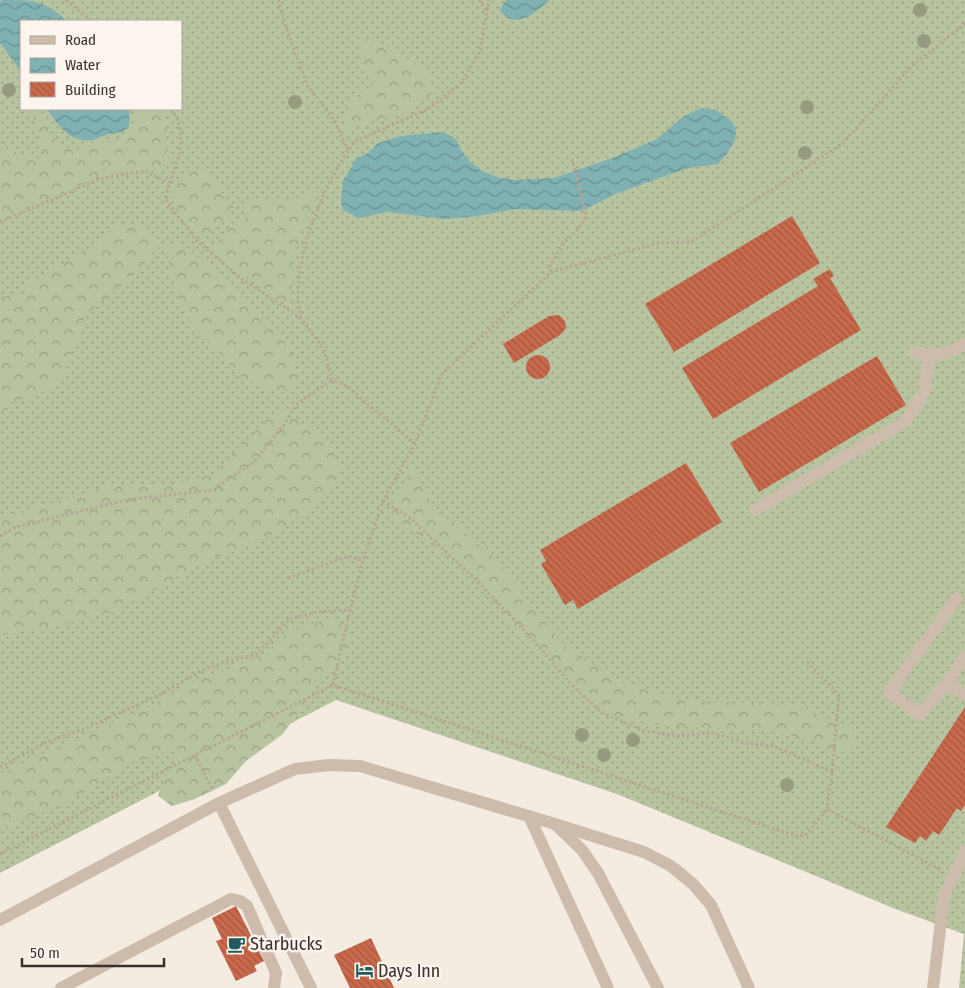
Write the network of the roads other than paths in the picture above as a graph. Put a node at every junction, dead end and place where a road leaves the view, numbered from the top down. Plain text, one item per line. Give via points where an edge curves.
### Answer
1 (965, 344) edge
2 (914, 352) dead end
3 (929, 356) junction
4 (755, 510) dead end
5 (957, 598) dead end
6 (965, 657) edge
7 (946, 682) junction
8 (965, 695) edge
9 (219, 803) junction
10 (530, 816) junction
11 (555, 824) junction
12 (965, 851) edge
13 (0, 920) edge
14 (61, 988) edge
15 (274, 988) edge
16 (311, 988) edge
17 (608, 988) edge
18 (658, 988) edge
19 (749, 988) edge
20 (933, 988) edge

1 - 3 street via 954,352
2 - 3 street
3 - 4 street via 924,391 906,421
5 - 7 street via 889,692 920,716
6 - 7 street
7 - 8 street
9 - 10 street via 295,769 360,766
9 - 13 street
9 - 16 street
10 - 11 street
10 - 17 street
11 - 18 street via 582,850 598,873
11 - 19 street via 644,852 671,866 693,884 711,905
12 - 20 street via 944,896
14 - 15 street via 231,900 240,900 247,906 276,973

